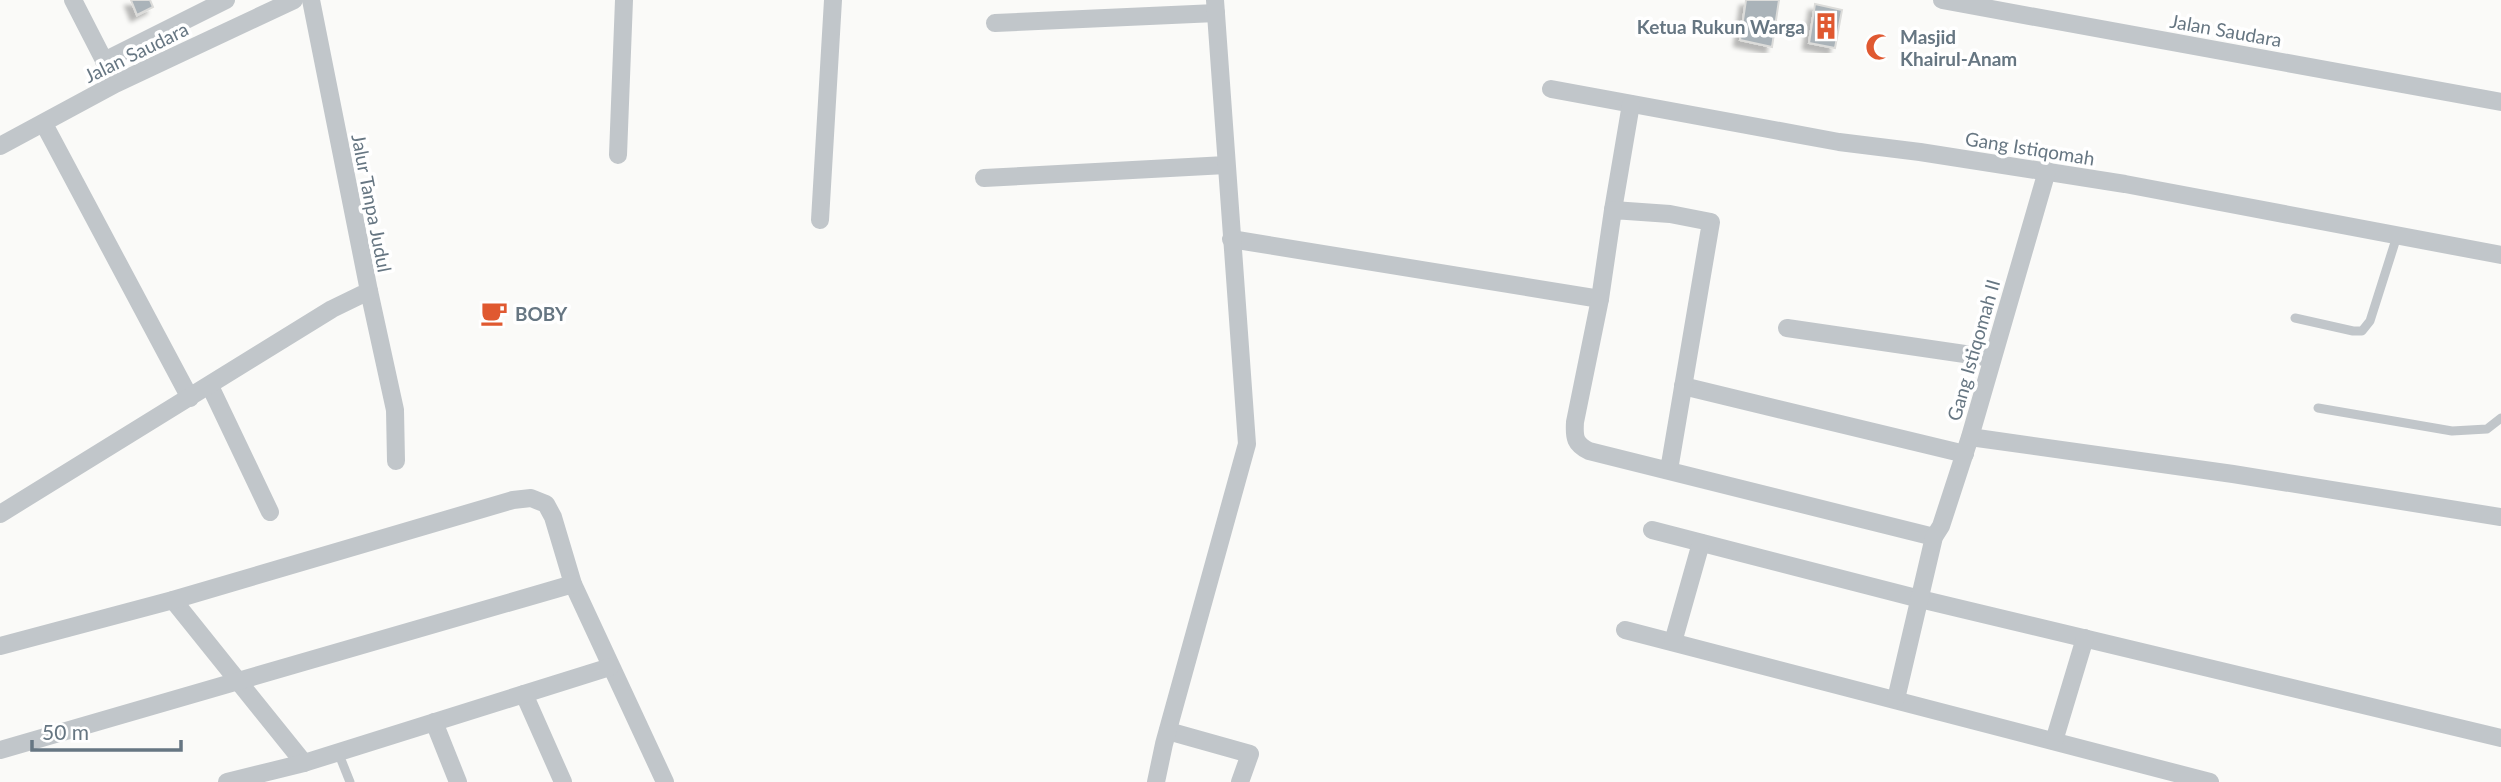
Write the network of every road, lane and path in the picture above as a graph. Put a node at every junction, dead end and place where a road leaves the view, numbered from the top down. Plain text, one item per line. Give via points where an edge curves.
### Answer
1 (74, 0) edge
2 (226, 0) edge
3 (294, 0) edge
4 (311, 0) edge
5 (624, 0) edge
6 (833, 0) edge
7 (1942, 0) edge
8 (1215, 6) edge
9 (995, 23) dead end
10 (104, 61) junction
11 (116, 84) junction
12 (1551, 89) dead end
13 (2501, 102) edge
14 (1631, 104) junction
15 (44, 124) junction
16 (3, 139) edge
17 (618, 155) dead end
18 (1226, 165) junction
19 (2047, 171) junction
20 (984, 178) dead end
21 (1612, 210) junction
22 (820, 220) dead end
23 (2396, 236) junction
24 (1231, 239) junction
25 (2501, 255) edge
26 (369, 291) junction
27 (1600, 299) junction
28 (2295, 318) dead end
29 (1787, 328) dead end
30 (1993, 358) junction
31 (210, 386) junction
32 (1684, 386) junction
33 (190, 398) junction
34 (2318, 408) dead end
35 (2501, 418) edge
36 (1968, 445) junction
37 (397, 461) dead end
38 (1669, 470) junction
39 (270, 512) dead end
40 (0, 514) edge
41 (2501, 517) edge
42 (1652, 530) dead end
43 (1934, 537) junction
44 (1701, 543) junction
45 (573, 584) junction
46 (1920, 599) junction
47 (173, 600) junction
48 (1625, 630) dead end
49 (2085, 638) junction
50 (1673, 642) junction
51 (0, 646) edge
52 (610, 667) junction
53 (239, 680) junction
54 (524, 694) junction
55 (1896, 699) junction
56 (434, 722) junction
57 (1168, 731) junction
58 (2501, 738) edge
59 (2054, 741) junction
60 (0, 750) edge
61 (338, 752) junction
62 (304, 763) junction
63 (256, 778) edge
64 (227, 782) edge
65 (350, 782) edge
66 (458, 782) edge
67 (563, 782) edge
68 (665, 782) edge
69 (1156, 782) edge
70 (1240, 782) edge
71 (2210, 782) edge

1 - 10 street
2 - 10 street
3 - 11 street, Jalan Saudara
4 - 26 street, Jalur Tanpa Judul
5 - 17 street
6 - 22 street
7 - 13 street, Jalan Saudara
8 - 9 street
8 - 18 street
10 - 11 street
11 - 15 street, Jalan Saudara
12 - 14 street, Gang Istiqomah
14 - 19 street, Gang Istiqomah via 1839,142
14 - 21 street
15 - 16 street, Jalan Saudara
15 - 33 street
18 - 20 street
18 - 24 street
19 - 23 street, Gang Istiqomah
19 - 30 street, Gang Istiqomah II
21 - 27 street
21 - 32 street via 1711,222
23 - 25 street, Gang Istiqomah
23 - 28 lane via 2367,327 2353,331
24 - 27 street
24 - 57 street via 1247,444
26 - 31 street, Jalur Tanpa Judul via 332,309
26 - 37 street via 395,410
27 - 38 street via 1574,437 1589,451
29 - 30 street
30 - 36 street, Gang Istiqomah II
31 - 33 street, Jalur Tanpa Judul
31 - 39 street
32 - 36 street
32 - 38 street
33 - 40 street, Jalur Tanpa Judul
34 - 35 lane via 2452,431 2487,429
36 - 41 street via 2233,474
36 - 43 street, Gang Istiqomah II
38 - 43 street
42 - 44 street
43 - 46 street, Gang Istiqomah II
44 - 46 street
44 - 50 street
45 - 47 street via 553,517 545,504 531,498
45 - 52 street
45 - 53 street
46 - 49 street
46 - 55 street, Gang Istiqomah II
47 - 51 street
47 - 53 street
48 - 50 street
49 - 58 street
49 - 59 street
50 - 55 street
52 - 54 street
52 - 68 street
53 - 60 street
53 - 62 street
54 - 56 street
54 - 67 street
55 - 59 street
56 - 61 street
56 - 66 street
57 - 69 street
57 - 70 street via 1250,754
59 - 71 street
61 - 62 street
61 - 65 lane
62 - 63 street
63 - 64 street

